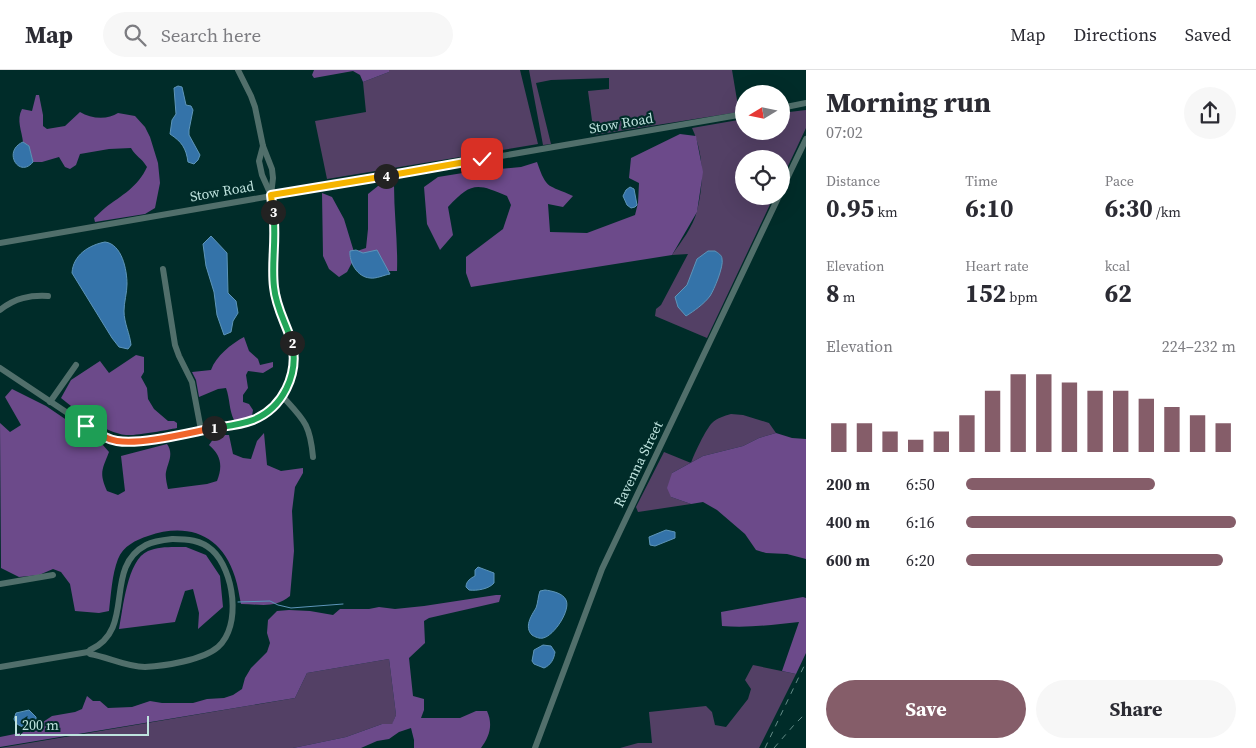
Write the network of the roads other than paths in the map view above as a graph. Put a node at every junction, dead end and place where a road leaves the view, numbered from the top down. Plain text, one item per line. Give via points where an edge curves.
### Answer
1 (238, 70) edge
2 (806, 104) edge
3 (790, 107) edge
4 (735, 116) edge
5 (806, 139) edge
6 (263, 146) junction
7 (790, 172) edge
8 (271, 195) junction
9 (775, 205) edge
10 (0, 242) edge
11 (163, 269) dead end
12 (48, 296) dead end
13 (0, 310) edge
14 (76, 365) dead end
15 (0, 368) edge
16 (282, 397) junction
17 (50, 402) junction
18 (201, 430) junction
19 (313, 457) dead end
20 (53, 575) dead end
21 (0, 584) edge
22 (88, 652) junction
23 (0, 667) edge
24 (535, 748) edge

1 - 6 street via 255,107
2 - 3 street
4 - 8 street, Stow Road
5 - 7 street
6 - 8 street via 274,178
6 - 8 street via 262,175
8 - 10 street, Stow Road
8 - 16 street via 276,230 274,288 278,310 294,354 292,374
9 - 24 street, Ravenna Street via 602,569
11 - 18 street via 175,344 192,382
12 - 13 street via 17,299
14 - 17 street
15 - 17 street
16 - 18 street via 265,414 252,420
16 - 19 street via 302,417
17 - 18 street via 101,435 117,441 141,441
20 - 21 street
22 - 22 street via 105,640 113,628 123,574 140,549 154,542 185,539 204,544 218,556 228,578 232,615 227,634 216,648 195,659 146,666 126,664
22 - 23 street

